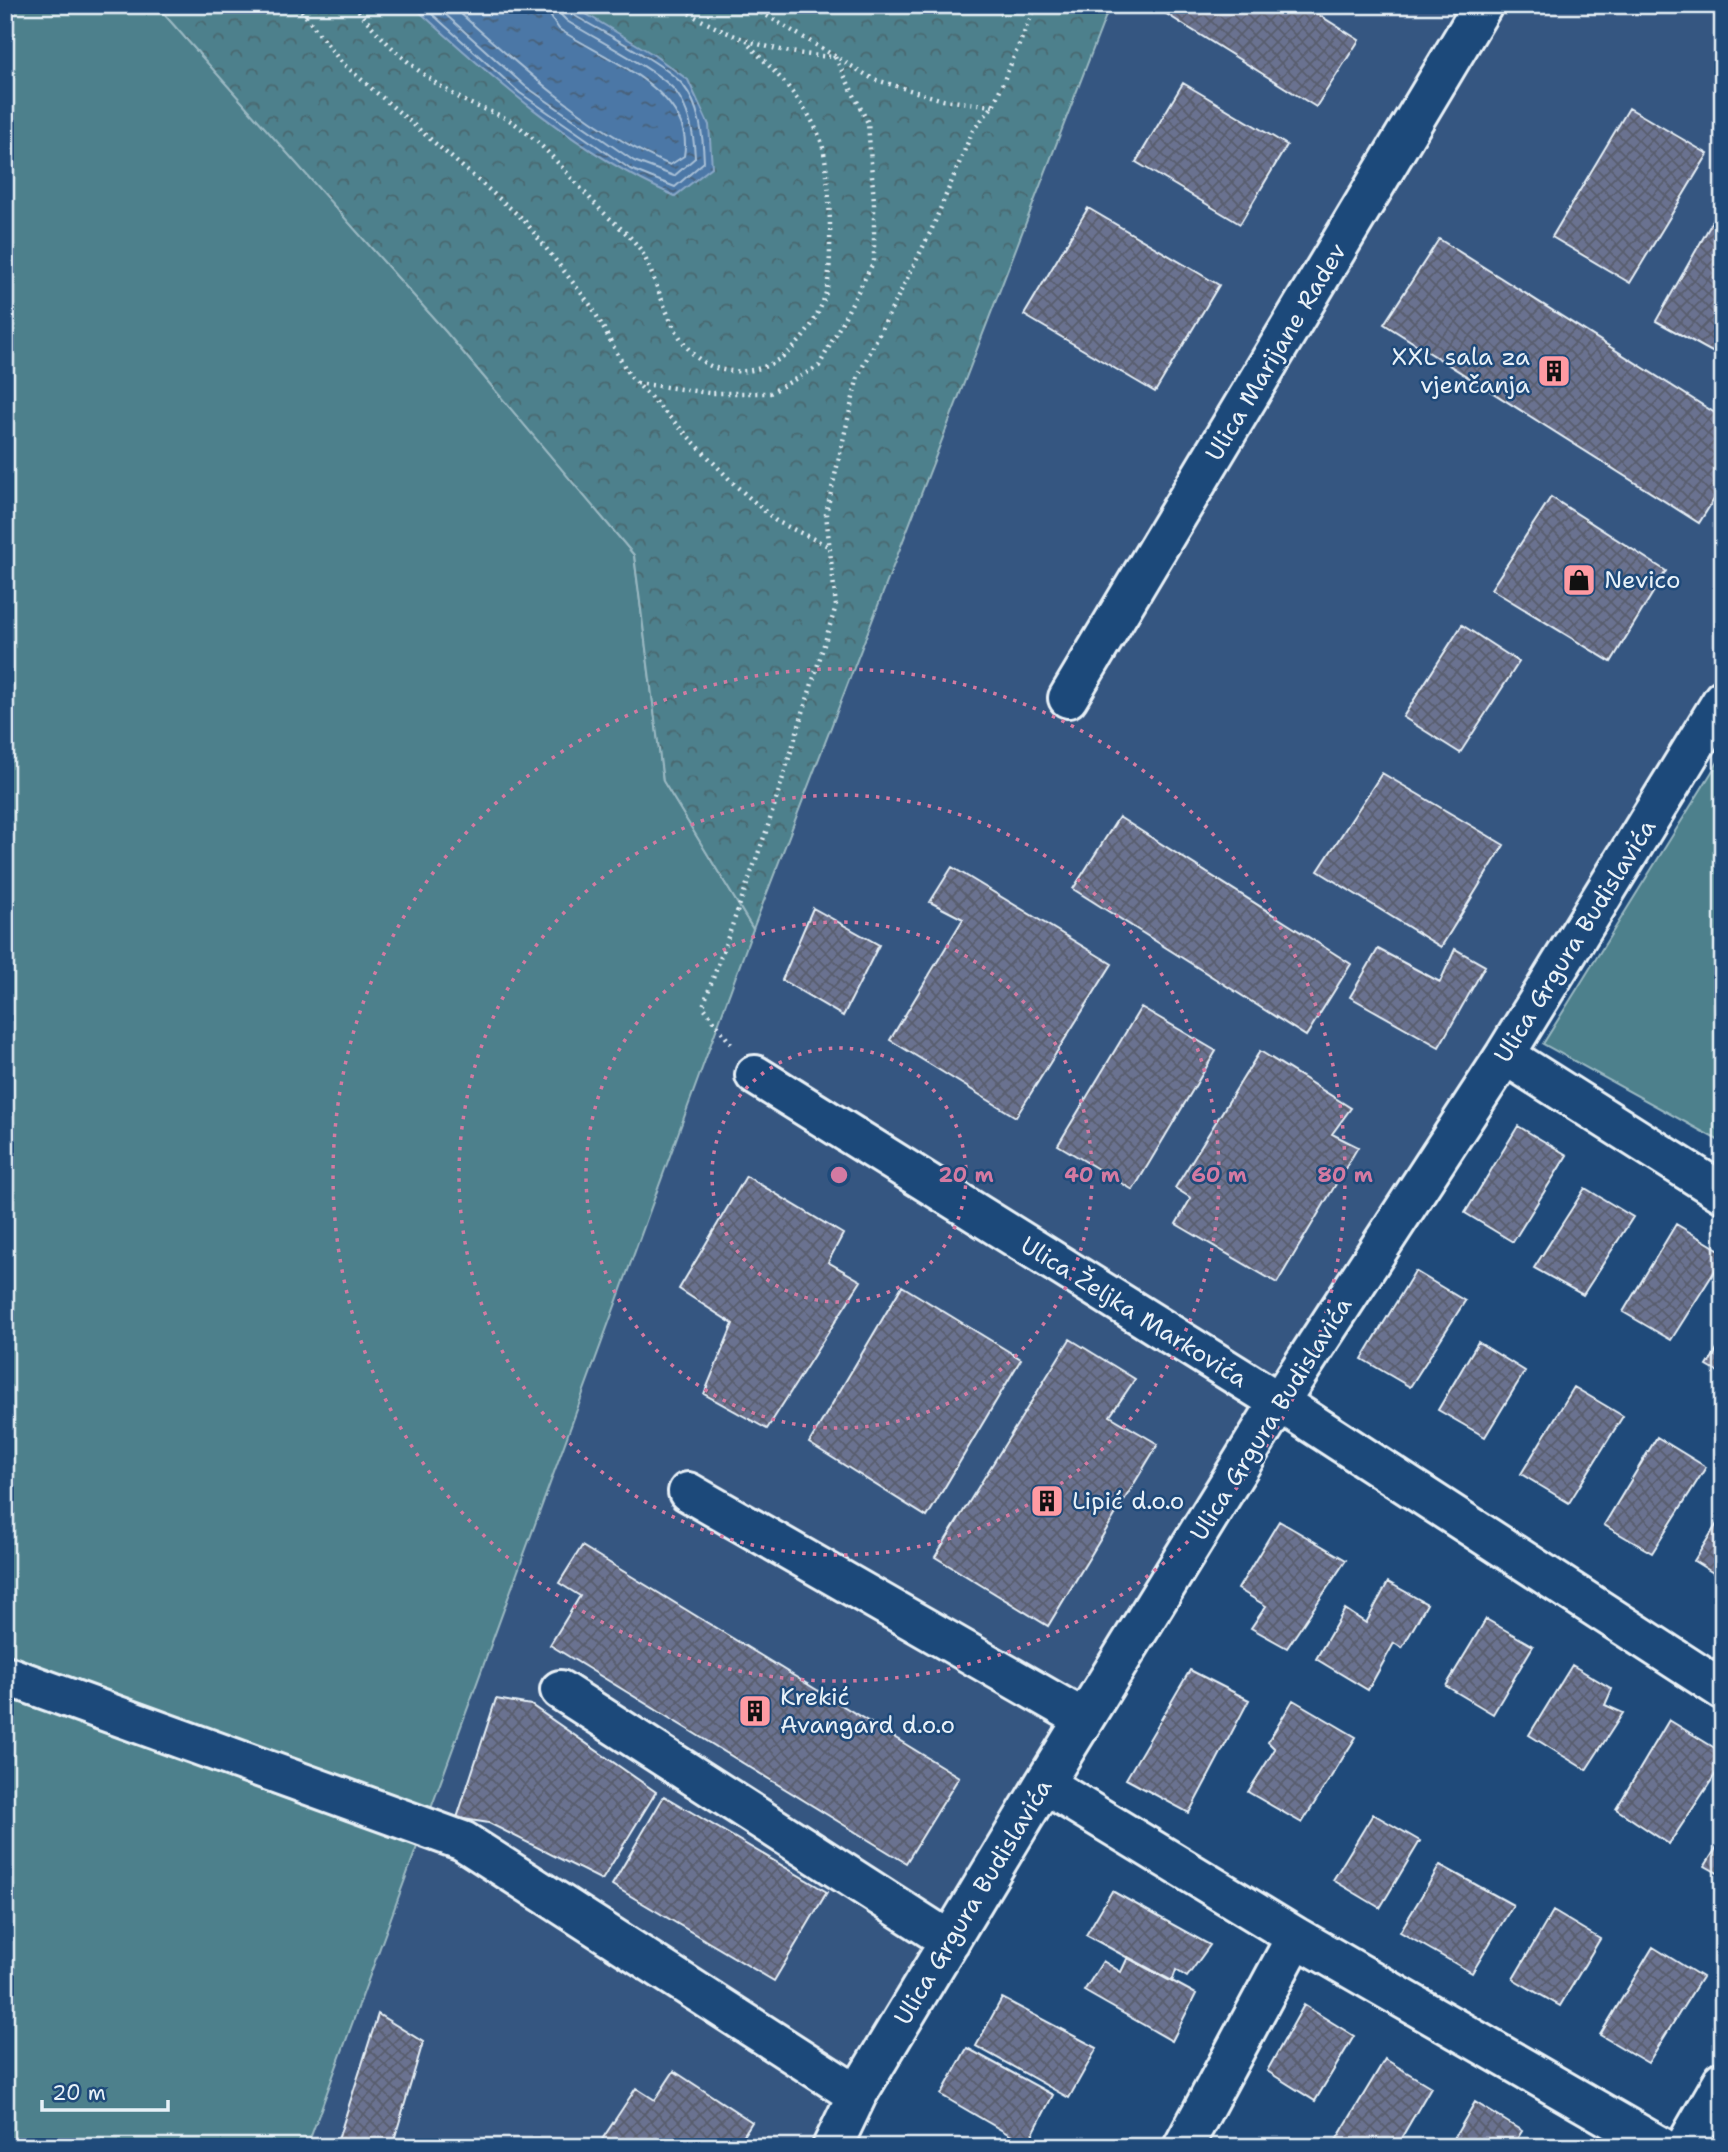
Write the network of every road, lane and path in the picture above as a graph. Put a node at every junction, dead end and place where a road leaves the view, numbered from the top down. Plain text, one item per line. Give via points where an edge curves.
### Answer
1 (297, 5) edge
2 (309, 5) edge
3 (354, 5) edge
4 (674, 5) edge
5 (749, 5) edge
6 (1036, 5) edge
7 (1483, 5) edge
8 (306, 16) junction
9 (747, 43) junction
10 (835, 57) junction
11 (993, 106) junction
12 (637, 383) junction
13 (829, 546) junction
14 (1068, 698) dead end
15 (1723, 699) edge
16 (1505, 1055) junction
17 (755, 1075) joint
18 (1723, 1193) edge
19 (1279, 1402) junction
20 (688, 1492) dead end
21 (5, 1675) edge
22 (561, 1690) dead end
23 (1723, 1690) edge
24 (1084, 1719) junction
25 (1044, 1784) junction
26 (1296, 1937) junction
27 (950, 1941) junction
28 (1723, 2081) edge
29 (857, 2095) junction
30 (832, 2147) edge
31 (1183, 2147) edge
32 (1661, 2147) edge
33 (1685, 2147) edge

1 - 8 path
2 - 8 path
3 - 9 path via 378,36 416,70 475,107 515,123 549,152 642,251 689,352 722,370 756,370 796,350 825,296 829,245 822,143 791,88
4 - 9 path
5 - 10 path
6 - 11 path
7 - 14 street, Ulica Marijane Radev
8 - 12 path via 341,62 524,220 592,307
9 - 10 path via 793,55
10 - 11 path via 873,79 943,100
10 - 12 path via 868,123 874,261 819,366 770,393 709,393
11 - 13 path via 972,130 930,231 858,376 826,514
12 - 13 path via 776,521
13 - 17 path via 836,606 767,828 703,1006
15 - 16 street, Ulica Grgura Budislavića
16 - 18 street
16 - 19 street, Ulica Grgura Budislavića
17 - 19 street, Ulica Željka Markovića
19 - 23 street, Ulica Željka Markovića
19 - 24 street, Ulica Grgura Budislavića
20 - 24 street
21 - 29 street via 463,1841
22 - 27 street
24 - 25 street, Ulica Grgura Budislavića
25 - 26 street
25 - 27 street, Ulica Grgura Budislavića
26 - 31 street
26 - 32 street
27 - 29 street, Ulica Grgura Budislavića
28 - 33 street
29 - 30 street, Ulica Grgura Budislavića

